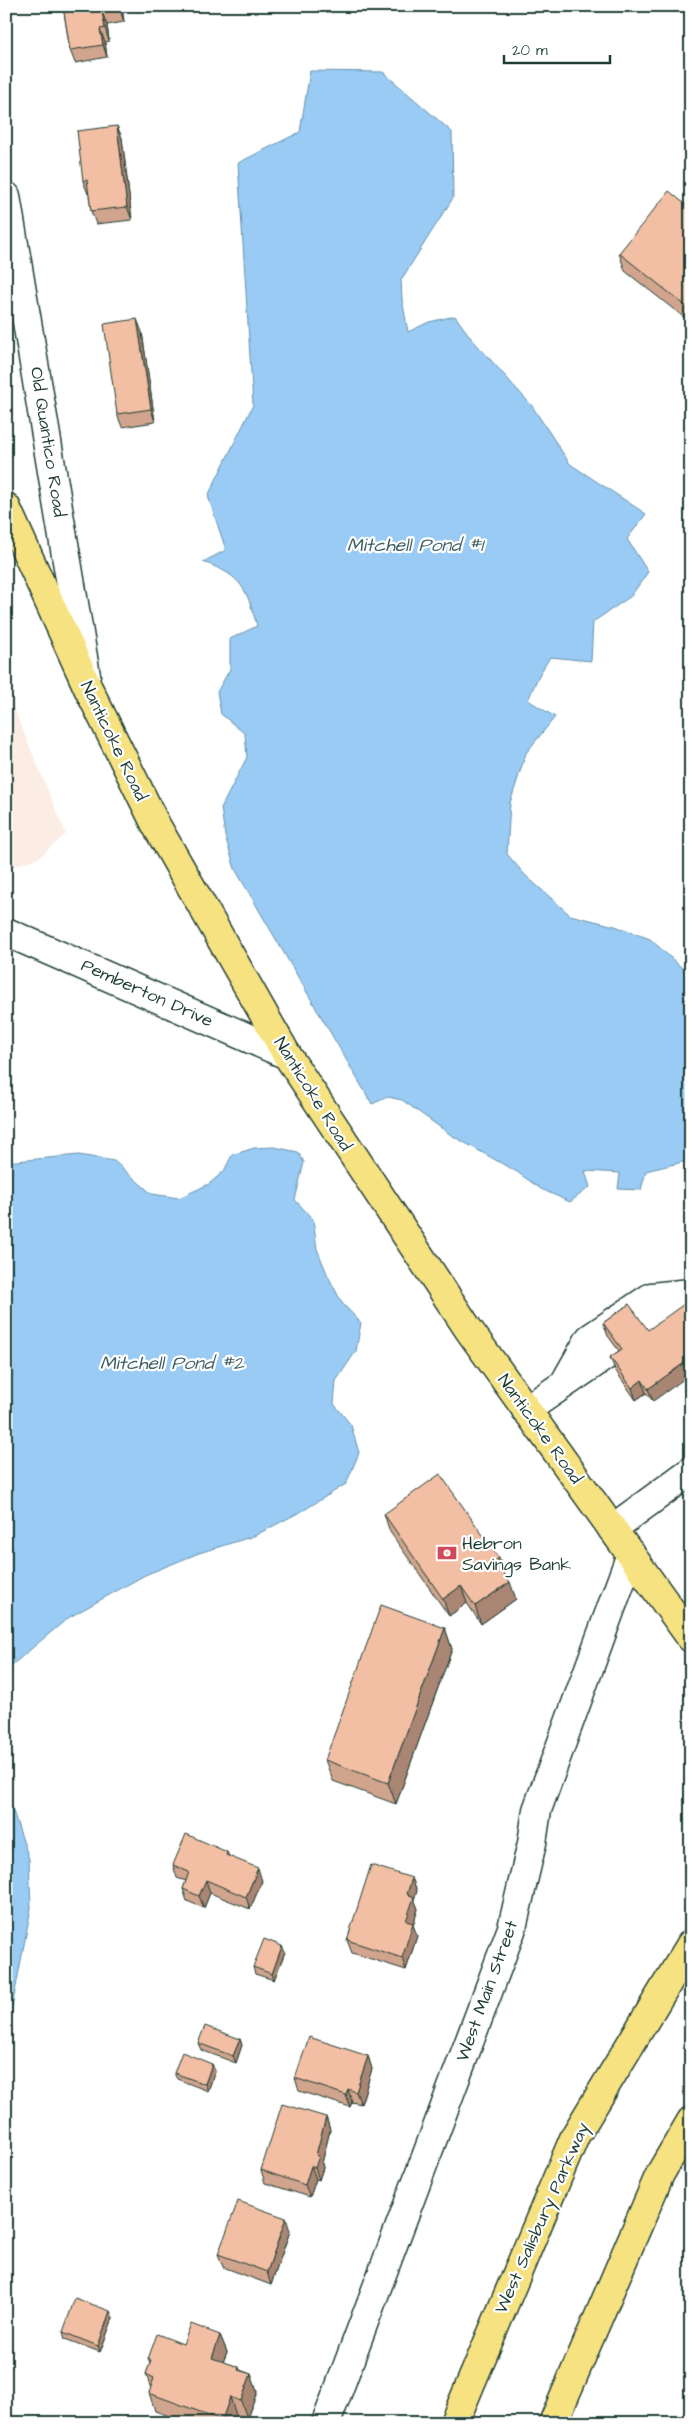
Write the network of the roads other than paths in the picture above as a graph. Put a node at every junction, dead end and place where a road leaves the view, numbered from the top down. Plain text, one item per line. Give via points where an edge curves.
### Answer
1 (6, 196) edge
2 (6, 507) edge
3 (14, 533) edge
4 (88, 688) junction
5 (6, 932) edge
6 (287, 1055) junction
7 (691, 1293) edge
8 (691, 1299) edge
9 (644, 1330) edge
10 (617, 1348) edge
11 (564, 1384) junction
12 (526, 1410) junction
13 (691, 1471) edge
14 (612, 1529) junction
15 (631, 1554) junction
16 (664, 1599) junction
17 (691, 1616) edge
18 (691, 1638) edge
19 (691, 1944) edge
20 (691, 2121) edge
21 (326, 2423) edge
22 (454, 2423) edge
23 (553, 2423) edge

1 - 4 street, Old Quantico Road
2 - 3 main road, Nanticoke Road
3 - 4 main road, Nanticoke Road
4 - 6 main road, Nanticoke Road via 156,825
5 - 6 street, Pemberton Drive
6 - 12 main road, Nanticoke Road via 463,1322
7 - 11 street via 652,1297 590,1338
8 - 9 street
10 - 11 street
11 - 12 street
12 - 14 main road, Nanticoke Road
13 - 14 street
14 - 15 main road, Nanticoke Road
15 - 16 main road, Nanticoke Road
15 - 21 street, West Main Street via 537,1810 512,1928
16 - 17 main road
16 - 18 main road, Nanticoke Road
19 - 22 main road, West Salisbury Parkway via 575,2136
20 - 23 main road via 660,2174

